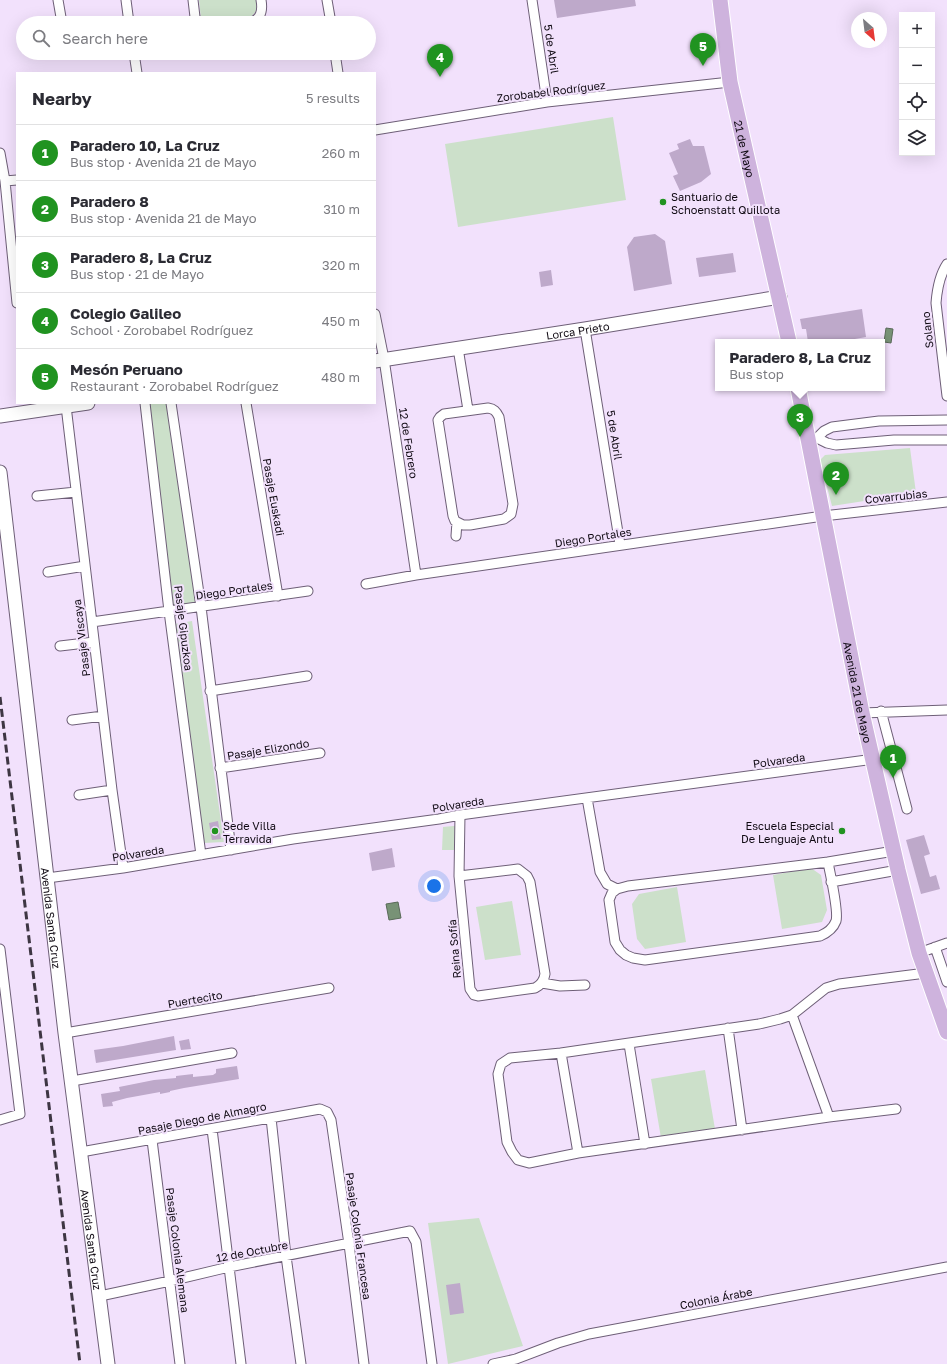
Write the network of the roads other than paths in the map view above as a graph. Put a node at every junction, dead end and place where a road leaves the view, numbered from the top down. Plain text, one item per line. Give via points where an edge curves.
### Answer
1 (58, 0) edge
2 (126, 0) edge
3 (193, 0) edge
4 (261, 0) edge
5 (327, 0) edge
6 (532, 0) edge
7 (720, 0) edge
8 (61, 16) edge
9 (128, 16) edge
10 (195, 16) edge
11 (260, 16) edge
12 (329, 16) edge
13 (135, 60) edge
14 (336, 60) edge
15 (137, 72) edge
16 (338, 72) edge
17 (730, 82) junction
18 (547, 102) junction
19 (376, 130) edge
20 (0, 153) edge
21 (16, 180) edge
22 (4, 181) junction
23 (947, 264) edge
24 (16, 293) edge
25 (780, 297) junction
26 (376, 326) edge
27 (585, 329) junction
28 (788, 339) edge
29 (458, 348) junction
30 (379, 360) edge
31 (799, 391) edge
32 (947, 396) edge
33 (81, 404) edge
34 (145, 404) edge
35 (171, 404) edge
36 (246, 404) edge
37 (66, 406) junction
38 (468, 410) junction
39 (0, 416) edge
40 (947, 420) edge
41 (813, 439) junction
42 (947, 440) edge
43 (0, 472) edge
44 (76, 492) junction
45 (37, 496) dead end
46 (947, 502) edge
47 (823, 516) junction
48 (457, 522) junction
49 (456, 536) dead end
50 (620, 545) junction
51 (85, 566) junction
52 (48, 572) dead end
53 (416, 575) junction
54 (366, 584) dead end
55 (308, 591) dead end
56 (278, 596) junction
57 (201, 607) junction
58 (169, 611) junction
59 (92, 622) junction
60 (94, 642) junction
61 (60, 646) dead end
62 (307, 676) dead end
63 (210, 691) junction
64 (947, 710) edge
65 (881, 711) junction
66 (862, 713) junction
67 (103, 716) junction
68 (72, 720) dead end
69 (320, 753) dead end
70 (874, 759) junction
71 (220, 768) junction
72 (112, 790) junction
73 (79, 795) dead end
74 (587, 798) junction
75 (906, 809) dead end
76 (460, 815) junction
77 (231, 850) junction
78 (894, 851) junction
79 (201, 855) junction
80 (828, 862) junction
81 (123, 868) junction
82 (898, 870) junction
83 (459, 876) junction
84 (47, 878) junction
85 (832, 882) junction
86 (617, 889) junction
87 (947, 943) edge
88 (935, 947) junction
89 (0, 949) edge
90 (919, 954) junction
91 (926, 973) junction
92 (947, 982) edge
93 (542, 983) junction
94 (584, 985) dead end
95 (329, 988) dead end
96 (792, 1015) junction
97 (728, 1028) junction
98 (947, 1032) edge
99 (65, 1033) junction
100 (630, 1044) junction
101 (232, 1053) dead end
102 (561, 1053) junction
103 (72, 1081) junction
104 (896, 1109) dead end
105 (327, 1112) joint
106 (829, 1117) junction
107 (271, 1118) junction
108 (0, 1120) edge
109 (212, 1129) junction
110 (742, 1130) junction
111 (152, 1140) junction
112 (645, 1144) junction
113 (81, 1152) junction
114 (578, 1153) junction
115 (349, 1244) junction
116 (286, 1256) junction
117 (230, 1267) junction
118 (947, 1267) edge
119 (170, 1282) junction
120 (100, 1296) junction
121 (108, 1364) edge
122 (180, 1364) edge
123 (241, 1364) edge
124 (301, 1364) edge
125 (364, 1364) edge
126 (432, 1364) edge
127 (493, 1364) edge

1 - 8 street
2 - 9 street
3 - 10 street
4 - 11 street
5 - 12 street
6 - 18 street, 5 de Abril
7 - 17 main road, 21 de Mayo
13 - 15 street
14 - 16 street
17 - 18 street, Zorobabel Rodríguez
17 - 25 main road, 21 de Mayo
18 - 19 street, Zorobabel Rodríguez
20 - 22 street
21 - 22 street
22 - 24 street
23 - 32 street, Solano via 940,280 936,303
25 - 27 main road, Lorca Prieto
25 - 28 main road, 21 de Mayo
26 - 30 street, 12 de Febrero
27 - 29 main road, Lorca Prieto
27 - 50 street, 5 de Abril
29 - 30 main road, Lorca Prieto
29 - 38 street
30 - 53 street, 12 de Febrero
31 - 41 main road
33 - 37 main road
34 - 58 street, Pasaje Gipuzkoa
35 - 57 street, Pasaje Gipuzkoa
36 - 56 street, Pasaje Euskadi
37 - 39 main road
37 - 44 street, Pasaje Viscaya
38 - 48 street via 444,414 438,420 453,516
38 - 48 street via 488,408 497,412 513,507 511,514 504,519 470,525
40 - 41 street via 879,421 832,427
41 - 42 street via 836,445 894,440
41 - 47 main road, Avenida 21 de Mayo
43 - 84 main road, Avenida Santa Cruz
44 - 45 street
44 - 51 street, Pasaje Viscaya
46 - 47 street, Covarrubias
47 - 50 street, Diego Portales
47 - 66 main road, Avenida 21 de Mayo
48 - 49 street
50 - 53 street, Diego Portales
51 - 52 street
51 - 59 street, Pasaje Viscaya
53 - 54 street, Diego Portales
55 - 56 street, Diego Portales
56 - 57 street, Diego Portales
57 - 58 street, Diego Portales
57 - 63 street, Pasaje Gipuzkoa
58 - 59 street, Diego Portales
58 - 79 street, Pasaje Gipuzkoa
59 - 60 street, Pasaje Viscaya
60 - 61 street
60 - 67 street, Pasaje Viscaya
62 - 63 street
63 - 71 street, Pasaje Gipuzkoa
64 - 65 street
65 - 66 street
65 - 75 street
66 - 70 main road, Avenida 21 de Mayo
67 - 68 street
67 - 72 street, Pasaje Viscaya
69 - 71 street, Pasaje Elizondo
70 - 74 street, Polvareda
70 - 78 main road, Avenida 21 de Mayo
71 - 77 street, Pasaje Gipuzkoa
72 - 73 street
72 - 81 street, Pasaje Viscaya
74 - 76 street, Polvareda
74 - 86 street via 600,872 607,884
76 - 77 street, Polvareda
76 - 83 street, Reina Sofía
77 - 79 street, Polvareda
78 - 80 street
78 - 82 main road, Avenida 21 de Mayo
79 - 81 street, Polvareda
80 - 85 street
80 - 86 street
81 - 84 street, Polvareda
82 - 85 street
82 - 90 main road, Avenida 21 de Mayo
83 - 93 street via 518,869 527,876 545,974
83 - 93 street, Reina Sofía via 469,986 472,992 478,996 535,988
84 - 99 main road, Avenida Santa Cruz
85 - 86 street via 837,916 832,928 820,936 645,960 626,955 615,942 609,900
87 - 88 street
88 - 90 street
88 - 92 street
89 - 108 street via 20,1114
90 - 91 main road, Avenida 21 de Mayo
91 - 96 street via 839,984 826,988
91 - 98 main road, Avenida 21 de Mayo
93 - 94 street, Reina Sofía via 560,986
95 - 99 street, Puertecito
96 - 97 street via 759,1024
96 - 106 street
97 - 100 street
97 - 110 street
99 - 103 main road, Avenida Santa Cruz
100 - 102 street
100 - 112 street
101 - 103 street
102 - 114 street
102 - 114 street via 510,1058 501,1064 498,1074 507,1142 518,1160 529,1163
103 - 113 main road, Avenida Santa Cruz
104 - 106 street
105 - 107 street, Pasaje Diego de Almagro via 320,1110
105 - 115 street, Pasaje Colonia Francesa via 331,1120
106 - 110 street
107 - 109 street, Pasaje Diego de Almagro
107 - 116 street
109 - 111 street, Pasaje Diego de Almagro
109 - 117 street
110 - 112 street
111 - 113 street, Pasaje Diego de Almagro
111 - 119 street, Pasaje Colonia Alemana
112 - 114 street
113 - 120 main road, Avenida Santa Cruz
115 - 116 street, 12 de Octubre
115 - 125 street, Pasaje Colonia Francesa
115 - 126 street, 12 de Octubre via 410,1231 416,1242
116 - 117 street, 12 de Octubre
116 - 124 street
117 - 119 street, 12 de Octubre
117 - 123 street
118 - 127 street, Colonia Árabe via 589,1334 516,1359
119 - 120 street, 12 de Octubre
119 - 122 street, Pasaje Colonia Alemana
120 - 121 main road, Avenida Santa Cruz

